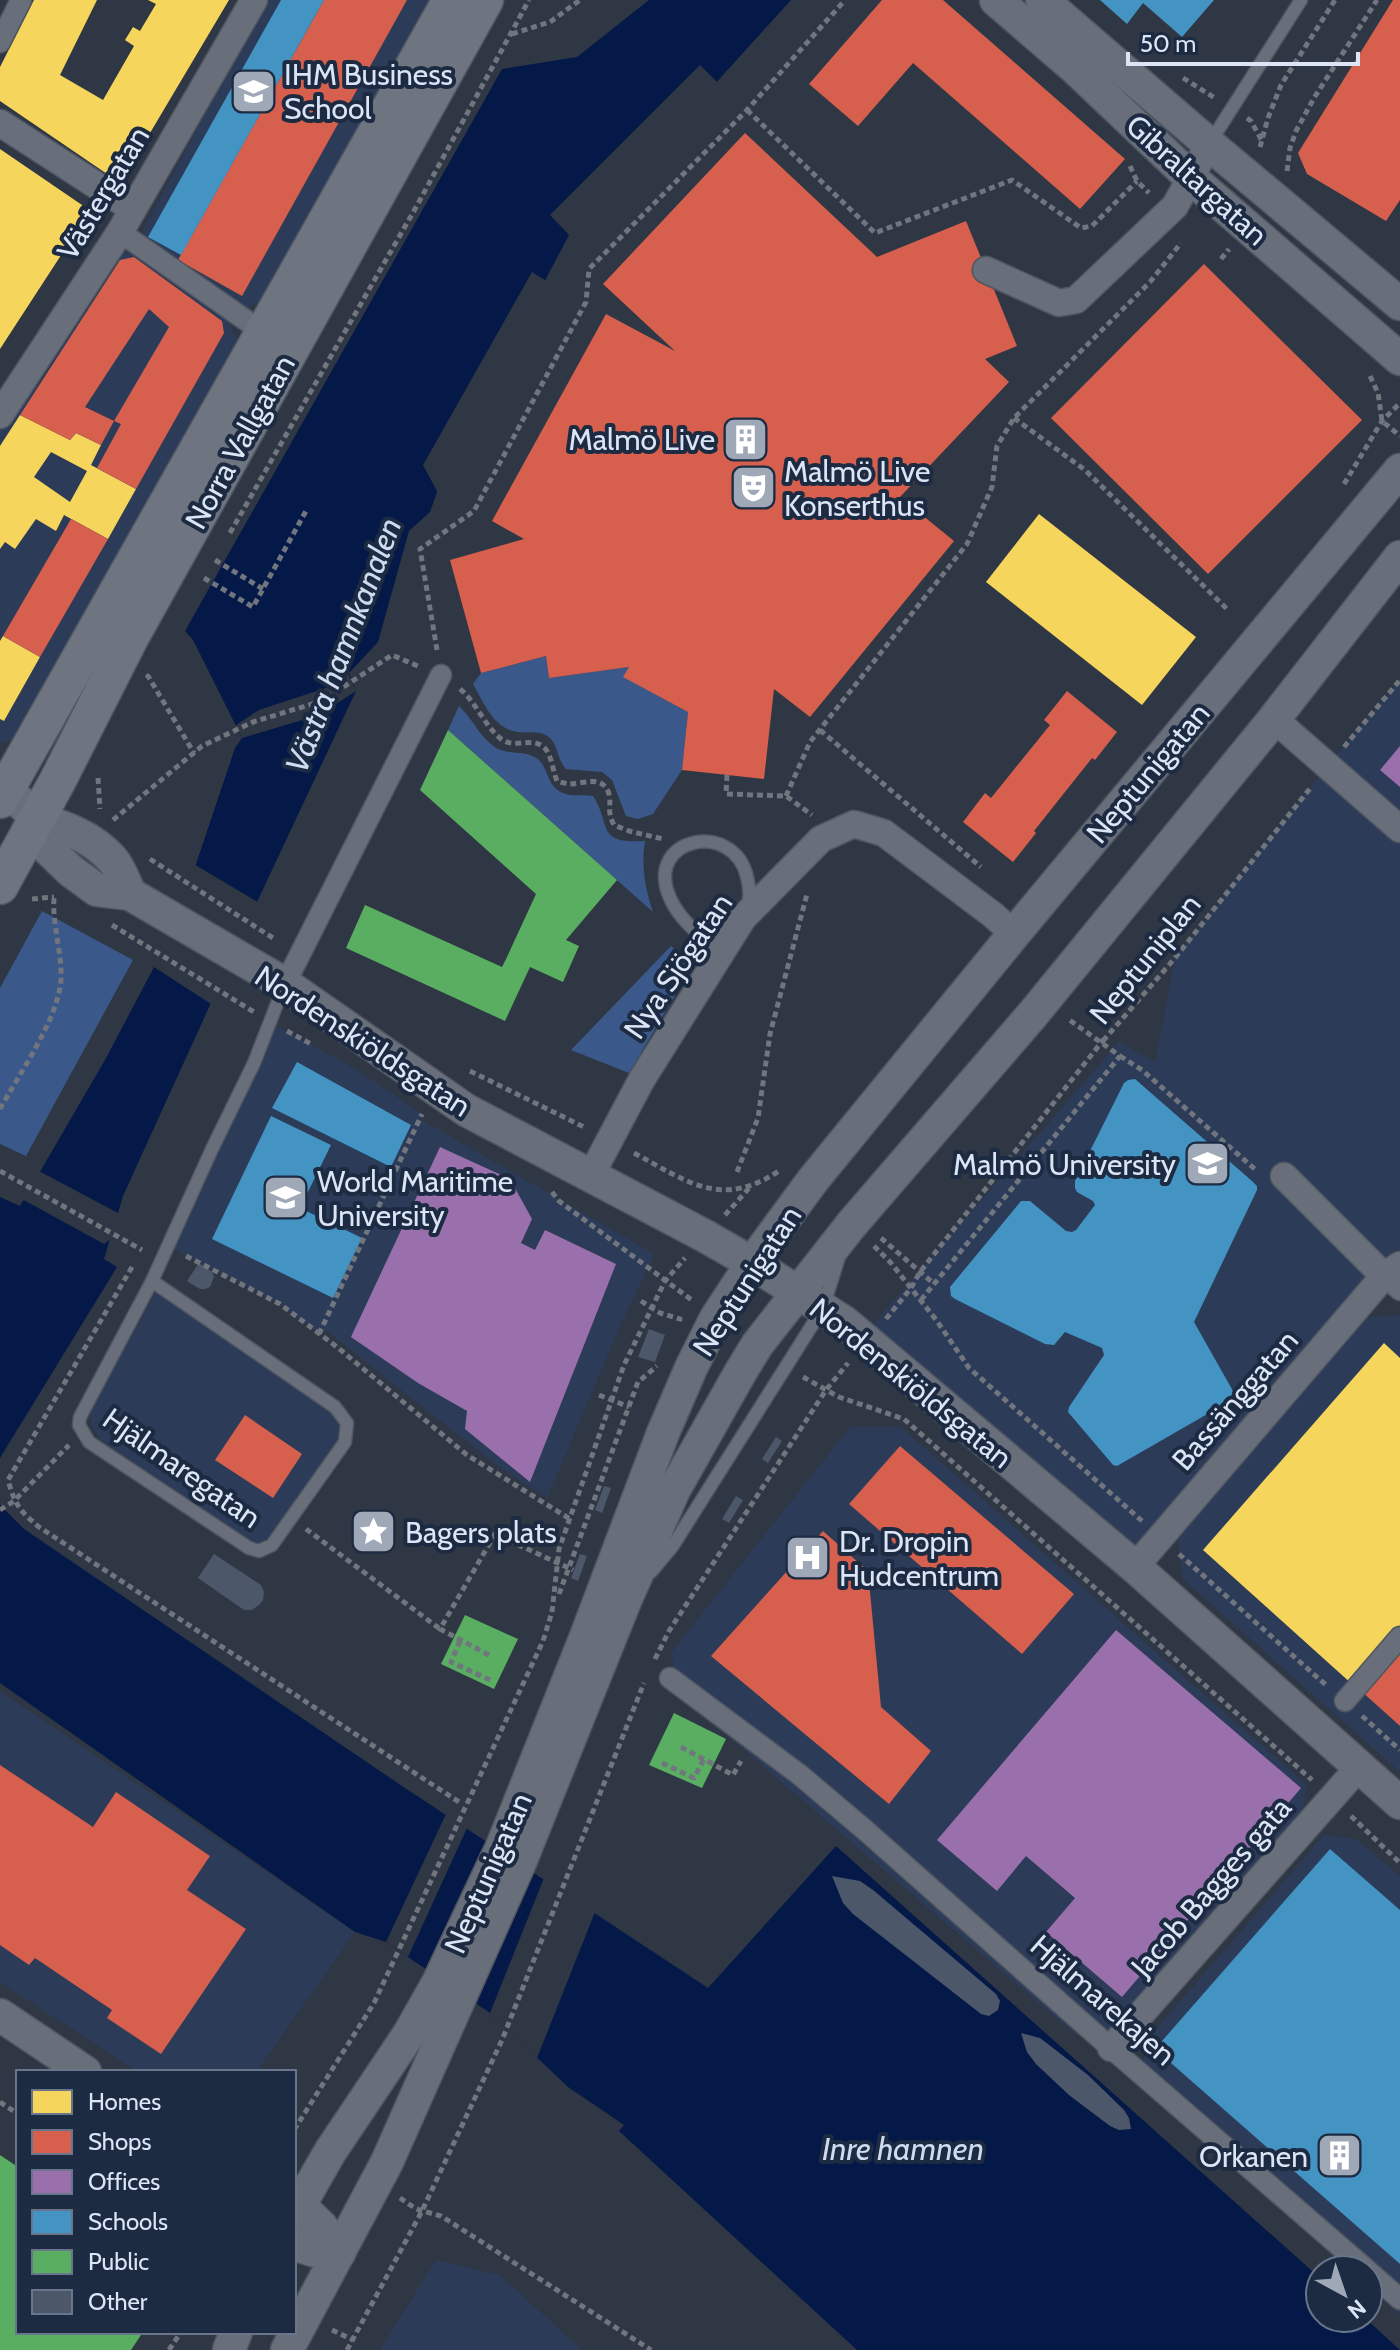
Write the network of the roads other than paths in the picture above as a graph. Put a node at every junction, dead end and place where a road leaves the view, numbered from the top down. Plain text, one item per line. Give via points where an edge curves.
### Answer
1 (21, 0) edge
2 (254, 0) edge
3 (451, 0) edge
4 (485, 0) edge
5 (996, 0) edge
6 (1042, 0) edge
7 (1301, 0) edge
8 (0, 42) edge
9 (0, 123) edge
10 (1209, 144) junction
11 (1191, 178) junction
12 (133, 209) junction
13 (120, 232) junction
14 (986, 270) dead end
15 (1400, 304) edge
16 (264, 333) junction
17 (1400, 359) edge
18 (0, 415) edge
19 (1400, 470) edge
20 (1400, 557) edge
21 (441, 675) road end
22 (1274, 719) junction
23 (2, 791) edge
24 (38, 819) junction
25 (1400, 829) edge
26 (0, 886) edge
27 (743, 918) junction
28 (1014, 934) junction
29 (720, 952) junction
30 (292, 970) junction
31 (1284, 1176) road end
32 (590, 1177) junction
33 (752, 1263) junction
34 (1395, 1277) edge
35 (152, 1281) junction
36 (810, 1300) junction
37 (1135, 1567) junction
38 (1400, 1637) edge
39 (670, 1678) dead end
40 (1345, 1701) dead end
41 (1359, 1767) junction
42 (1400, 1803) edge
43 (511, 1854) junction
44 (451, 1987) junction
45 (0, 2015) edge
46 (1111, 2048) junction
47 (82, 2070) edge
48 (296, 2207) edge
49 (296, 2245) edge
50 (339, 2253) junction
51 (1349, 2254) edge
52 (1384, 2285) edge
53 (1400, 2299) edge
54 (296, 2333) edge

1 - 8 street
2 - 12 street, Västergatan
3 - 16 main road, Norra Vallgatan
4 - 24 main road, Norra Vallgatan via 130,638
5 - 11 street, Gibraltargatan
6 - 10 street, Gibraltargatan
7 - 10 lane
9 - 12 street
10 - 11 street
10 - 15 street, Gibraltargatan
11 - 14 street via 1169,212 1076,300 1059,303
11 - 17 street, Gibraltargatan
12 - 13 street, Västergatan
13 - 16 street
13 - 18 street, Västergatan
16 - 23 main road, Norra Vallgatan
19 - 28 street, Neptunigatan
20 - 22 street, Neptunigatan
21 - 30 street
22 - 25 street
22 - 36 street, Neptunigatan via 1033,1014 848,1229
23 - 24 street
24 - 26 main road, Norra Vallgatan
24 - 30 street, Nordenskiöldsgatan via 94,844 114,861 130,894 246,963
27 - 28 street, Nya Sjögatan via 821,839 854,824 884,833
27 - 29 street, Nya Sjögatan
27 - 29 lane via 750,889 738,857 710,841 682,845 666,866 666,886 678,911
28 - 33 street, Neptunigatan
29 - 32 street, Nya Sjögatan via 642,1079
30 - 32 street, Nordenskiöldsgatan via 466,1110
30 - 35 lane
31 - 34 street
32 - 33 street, Nordenskiöldsgatan
33 - 36 street, Nordenskiöldsgatan
33 - 43 street, Neptunigatan via 716,1318 668,1420
34 - 37 street, Bassänggatan
35 - 35 lane, Hjälmaregatan via 335,1407 347,1423 345,1442 272,1545 259,1551 89,1442 79,1425
36 - 37 street, Nordenskiöldsgatan via 867,1340
36 - 43 street, Neptunigatan via 757,1345 697,1446
37 - 41 street, Nordenskiöldsgatan
38 - 40 street
39 - 46 street, Hjälmarekajen via 800,1775
41 - 42 street, Nordenskiöldsgatan
41 - 46 street, Jacob Bagges gata
43 - 44 street, Neptunigatan
44 - 48 street, Neptunigatan via 409,2034
44 - 50 street, Neptunigatan via 382,2172
45 - 47 street
46 - 51 street, Hjälmarekajen
48 - 50 street via 321,2226
49 - 50 street
50 - 54 street, Neptunigatan
52 - 53 street, Hjälmarekajen

